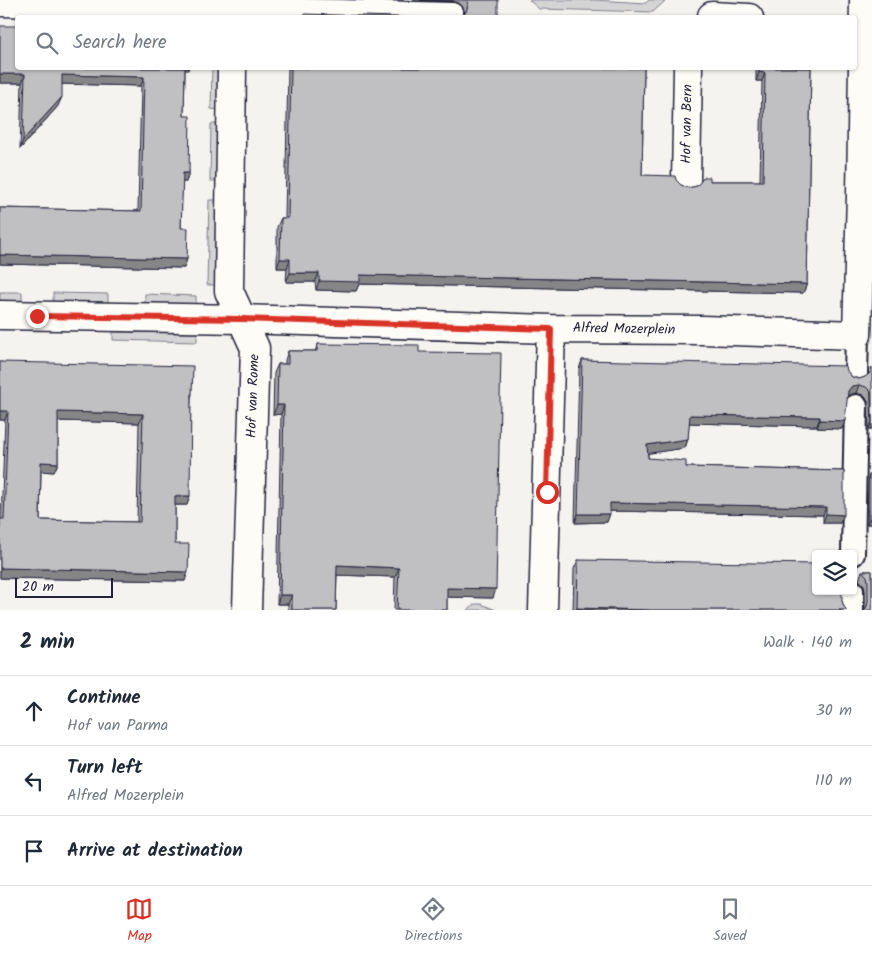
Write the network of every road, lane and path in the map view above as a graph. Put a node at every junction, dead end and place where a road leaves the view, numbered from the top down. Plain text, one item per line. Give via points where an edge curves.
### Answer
1 (0, 2) edge
2 (233, 8) edge
3 (712, 11) edge
4 (452, 14) dead end
5 (860, 14) edge
6 (733, 15) edge
7 (232, 70) edge
8 (688, 70) edge
9 (686, 181) dead end
10 (866, 195) edge
11 (0, 315) edge
12 (242, 319) junction
13 (551, 329) junction
14 (858, 335) junction
15 (856, 374) dead end
16 (856, 406) dead end
17 (853, 550) edge
18 (852, 595) edge
19 (247, 610) edge
20 (543, 610) edge
21 (852, 610) edge

1 - 2 street
2 - 4 street
3 - 6 street
5 - 10 street
7 - 12 street, Hof van Rome via 229,291
8 - 9 street, Hof van Bern
10 - 14 street
11 - 12 street, Alfred Mozerplein
12 - 13 street, Alfred Mozerplein
12 - 19 street, Hof van Rome via 254,348
13 - 14 street, Alfred Mozerplein
13 - 20 street
14 - 15 street
16 - 17 street
18 - 21 street

